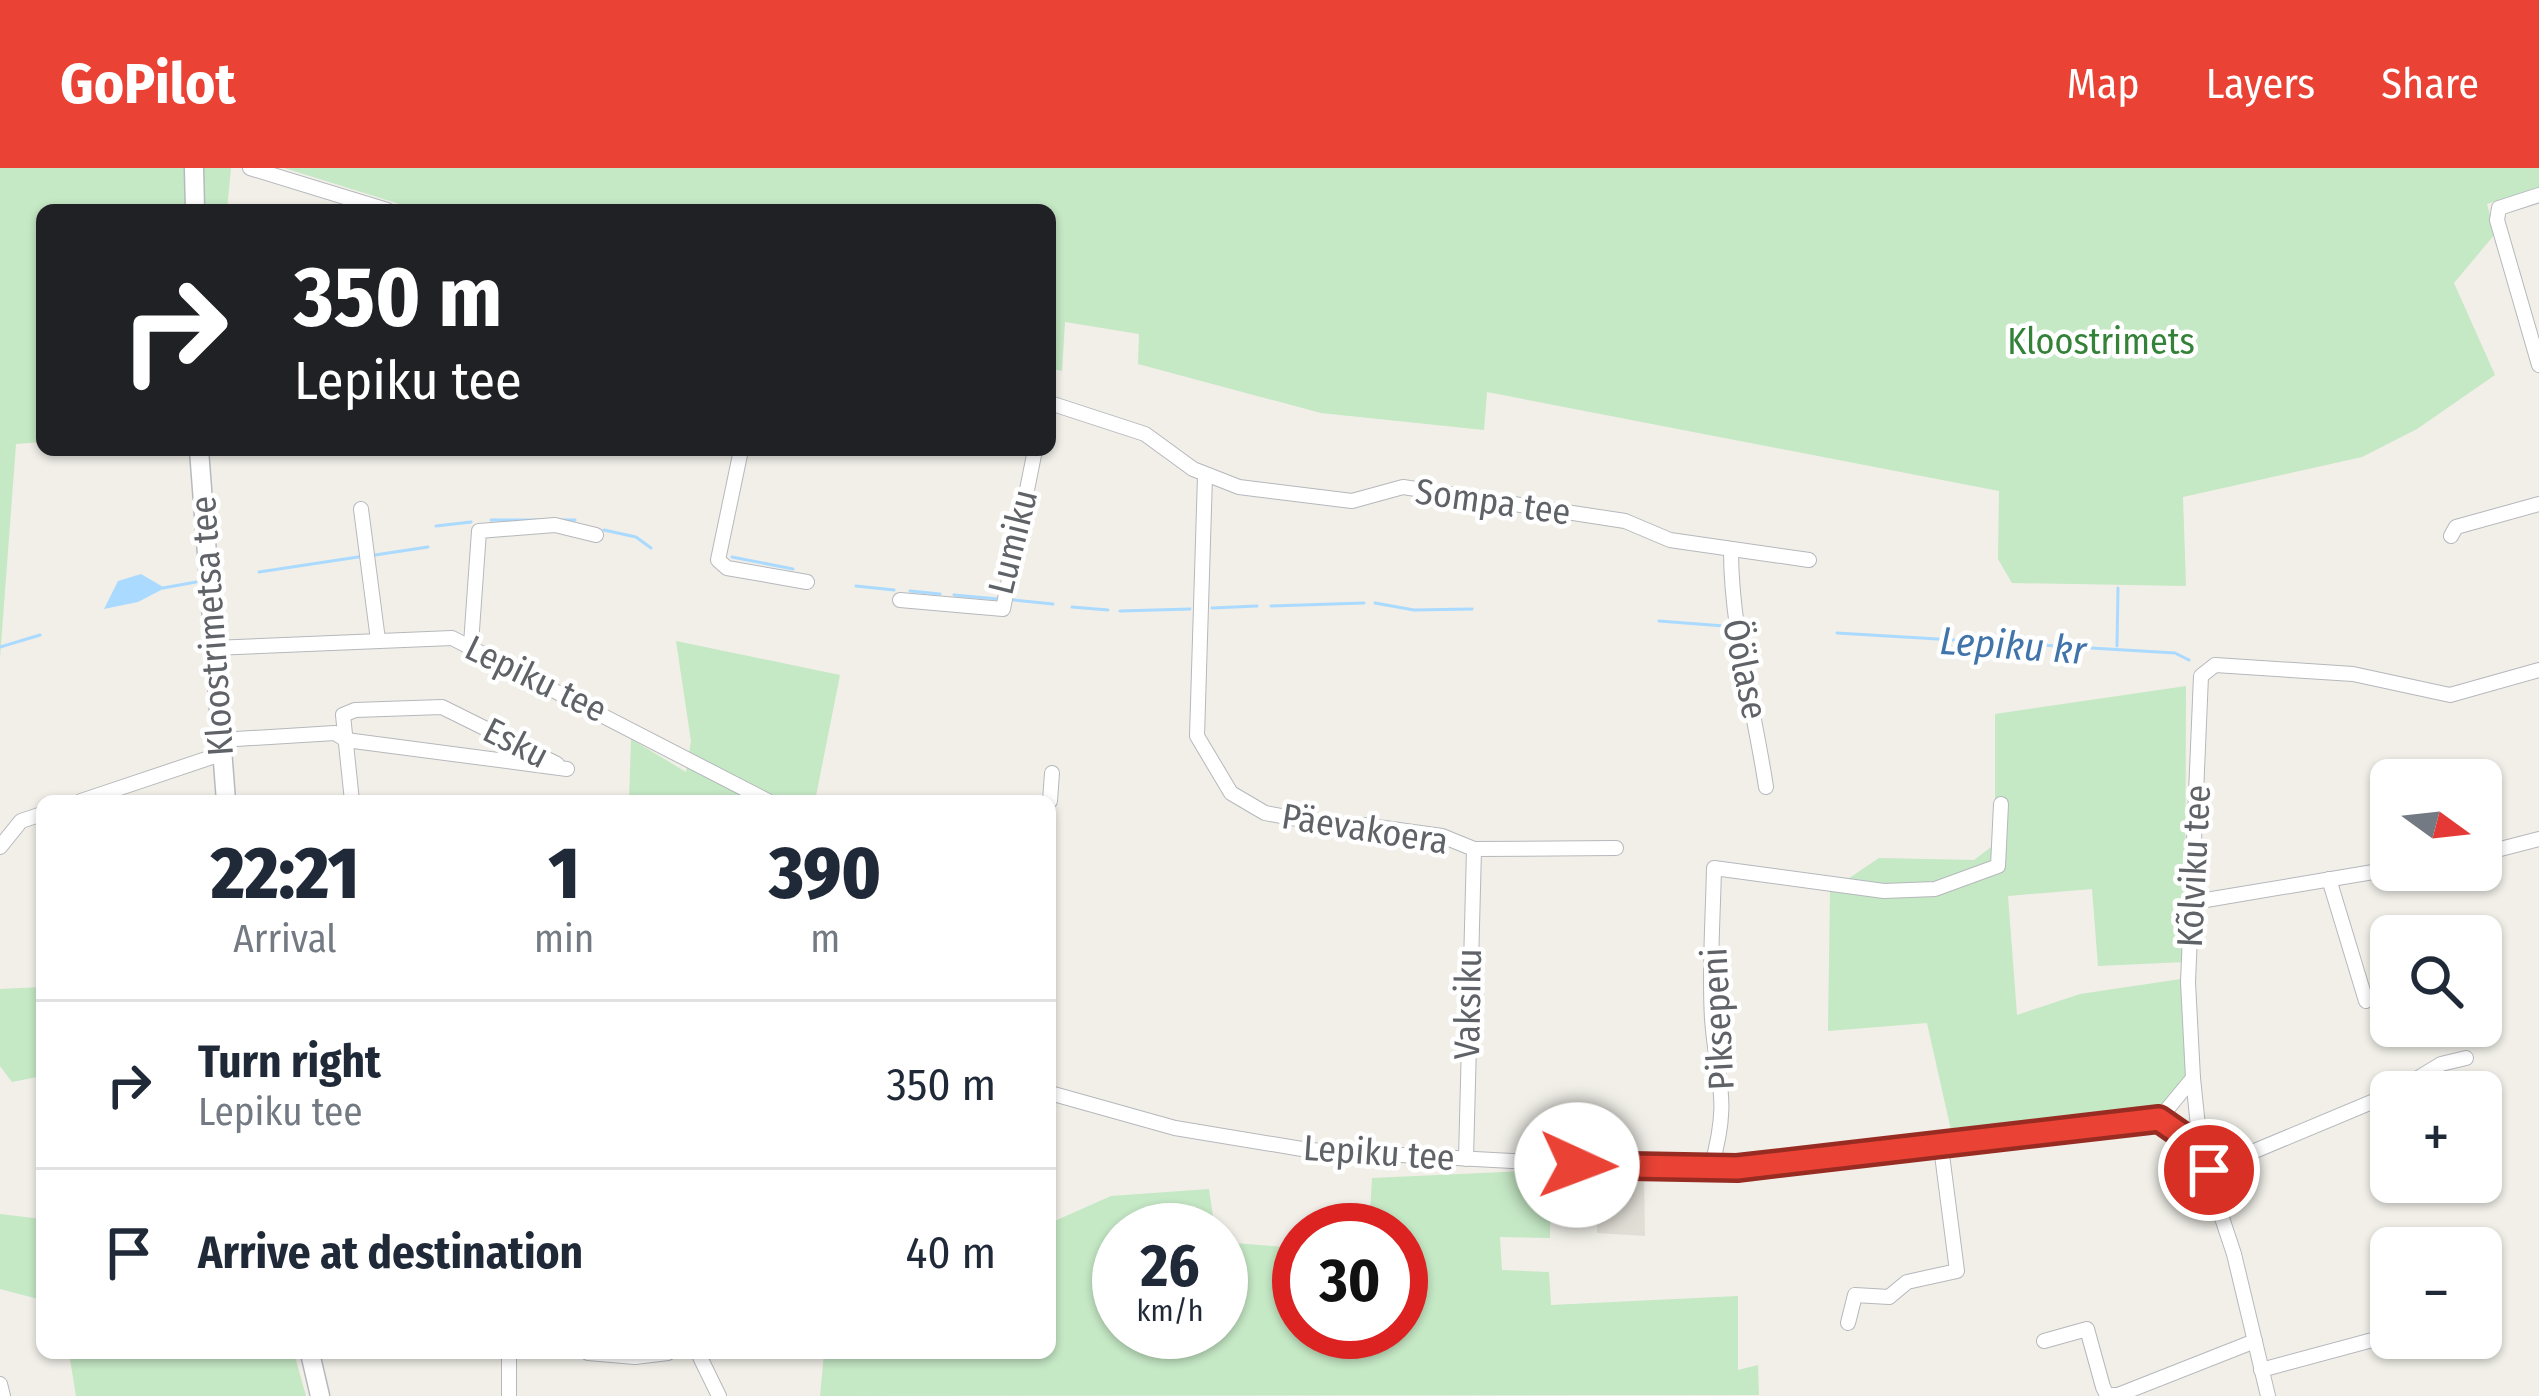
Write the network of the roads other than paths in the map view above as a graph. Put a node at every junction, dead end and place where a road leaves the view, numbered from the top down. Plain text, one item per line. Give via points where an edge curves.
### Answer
1 (194, 168) edge
2 (250, 168) edge
3 (2539, 195) edge
4 (195, 204) edge
5 (368, 204) edge
6 (2537, 348) edge
7 (2539, 365) edge
8 (1056, 405) edge
9 (200, 456) edge
10 (740, 456) edge
11 (1034, 456) edge
12 (1205, 476) junction
13 (2539, 503) edge
14 (361, 509) dead end
15 (596, 535) dead end
16 (2451, 536) dead end
17 (1731, 550) junction
18 (1809, 560) dead end
19 (808, 582) dead end
20 (900, 600) dead end
21 (377, 640) junction
22 (471, 644) junction
23 (212, 648) junction
24 (2539, 670) edge
25 (346, 740) junction
26 (220, 747) junction
27 (1052, 772) dead end
28 (1766, 787) dead end
29 (96, 795) edge
30 (225, 795) edge
31 (351, 795) edge
32 (757, 795) edge
33 (1050, 795) edge
34 (2001, 804) dead end
35 (36, 816) edge
36 (2539, 839) edge
37 (0, 847) edge
38 (1616, 848) dead end
39 (1474, 849) junction
40 (2502, 849) edge
41 (2370, 872) edge
42 (2329, 879) junction
43 (2194, 902) junction
44 (2366, 1001) dead end
45 (2466, 1058) dead end
46 (2429, 1071) edge
47 (2193, 1078) junction
48 (1056, 1096) edge
49 (2370, 1101) edge
50 (2159, 1119) junction
51 (1941, 1147) junction
52 (1466, 1159) junction
53 (2205, 1162) junction
54 (1711, 1168) junction
55 (1848, 1323) dead end
56 (2044, 1341) dead end
57 (2255, 1341) junction
58 (2370, 1341) edge
59 (311, 1359) edge
60 (509, 1359) edge
61 (701, 1359) edge
62 (2261, 1370) junction
63 (0, 1384) edge
64 (2, 1396) edge
65 (320, 1396) edge
66 (509, 1396) edge
67 (718, 1396) edge
68 (2268, 1396) edge

1 - 4 main road
2 - 5 street
3 - 6 street via 2499,208 2497,220
6 - 7 street
8 - 12 street, Sompa tee via 1144,434
9 - 23 main road, Kloostrimetsa tee
10 - 19 street via 718,560
11 - 20 street, Lumiku via 1003,609
12 - 17 street, Sompa tee via 1352,501 1403,487 1625,520 1670,541
12 - 39 street, Päevakoera via 1197,736 1215,774 1264,813 1442,836
13 - 16 street via 2456,527
14 - 21 street
15 - 22 street via 554,525 479,531
17 - 18 street, Sompa tee
17 - 28 street, Öölase via 1731,609
21 - 22 street, Lepiku tee
21 - 23 street, Lepiku tee
22 - 32 street, Lepiku tee
23 - 26 main road, Kloostrimetsa tee
24 - 43 street, Kõlviku tee via 2450,695 2354,674 2206,668
25 - 25 street, Esku via 518,764 567,769 427,705 355,710 343,716
25 - 26 street, Esku via 334,733
25 - 31 street
26 - 29 street, Esku
26 - 30 main road, Kloostrimetsa tee
27 - 33 street
34 - 54 street, Piksepeni via 1998,866 1935,889 1884,891 1714,868 1712,1024 1724,1114
35 - 37 street
36 - 40 street
38 - 39 street, Päevakoera
39 - 52 street, Vaksiku
41 - 42 street
42 - 43 street
42 - 44 street
43 - 47 street, Kõlviku tee
45 - 46 street
47 - 50 street
47 - 53 street, Kõlviku tee
48 - 52 street, Lepiku tee via 1246,1141
49 - 53 street
50 - 51 street, Lepiku tee
50 - 53 street
51 - 54 street, Lepiku tee
51 - 55 street via 1957,1271 1906,1282 1889,1297 1855,1295
52 - 54 street, Lepiku tee
53 - 57 street, Kõlviku tee
56 - 57 street via 2086,1329 2102,1388 2118,1395
57 - 62 street, Kõlviku tee
58 - 62 street
59 - 65 main road
60 - 66 street
61 - 67 street
62 - 68 street, Kõlviku tee
63 - 64 street

